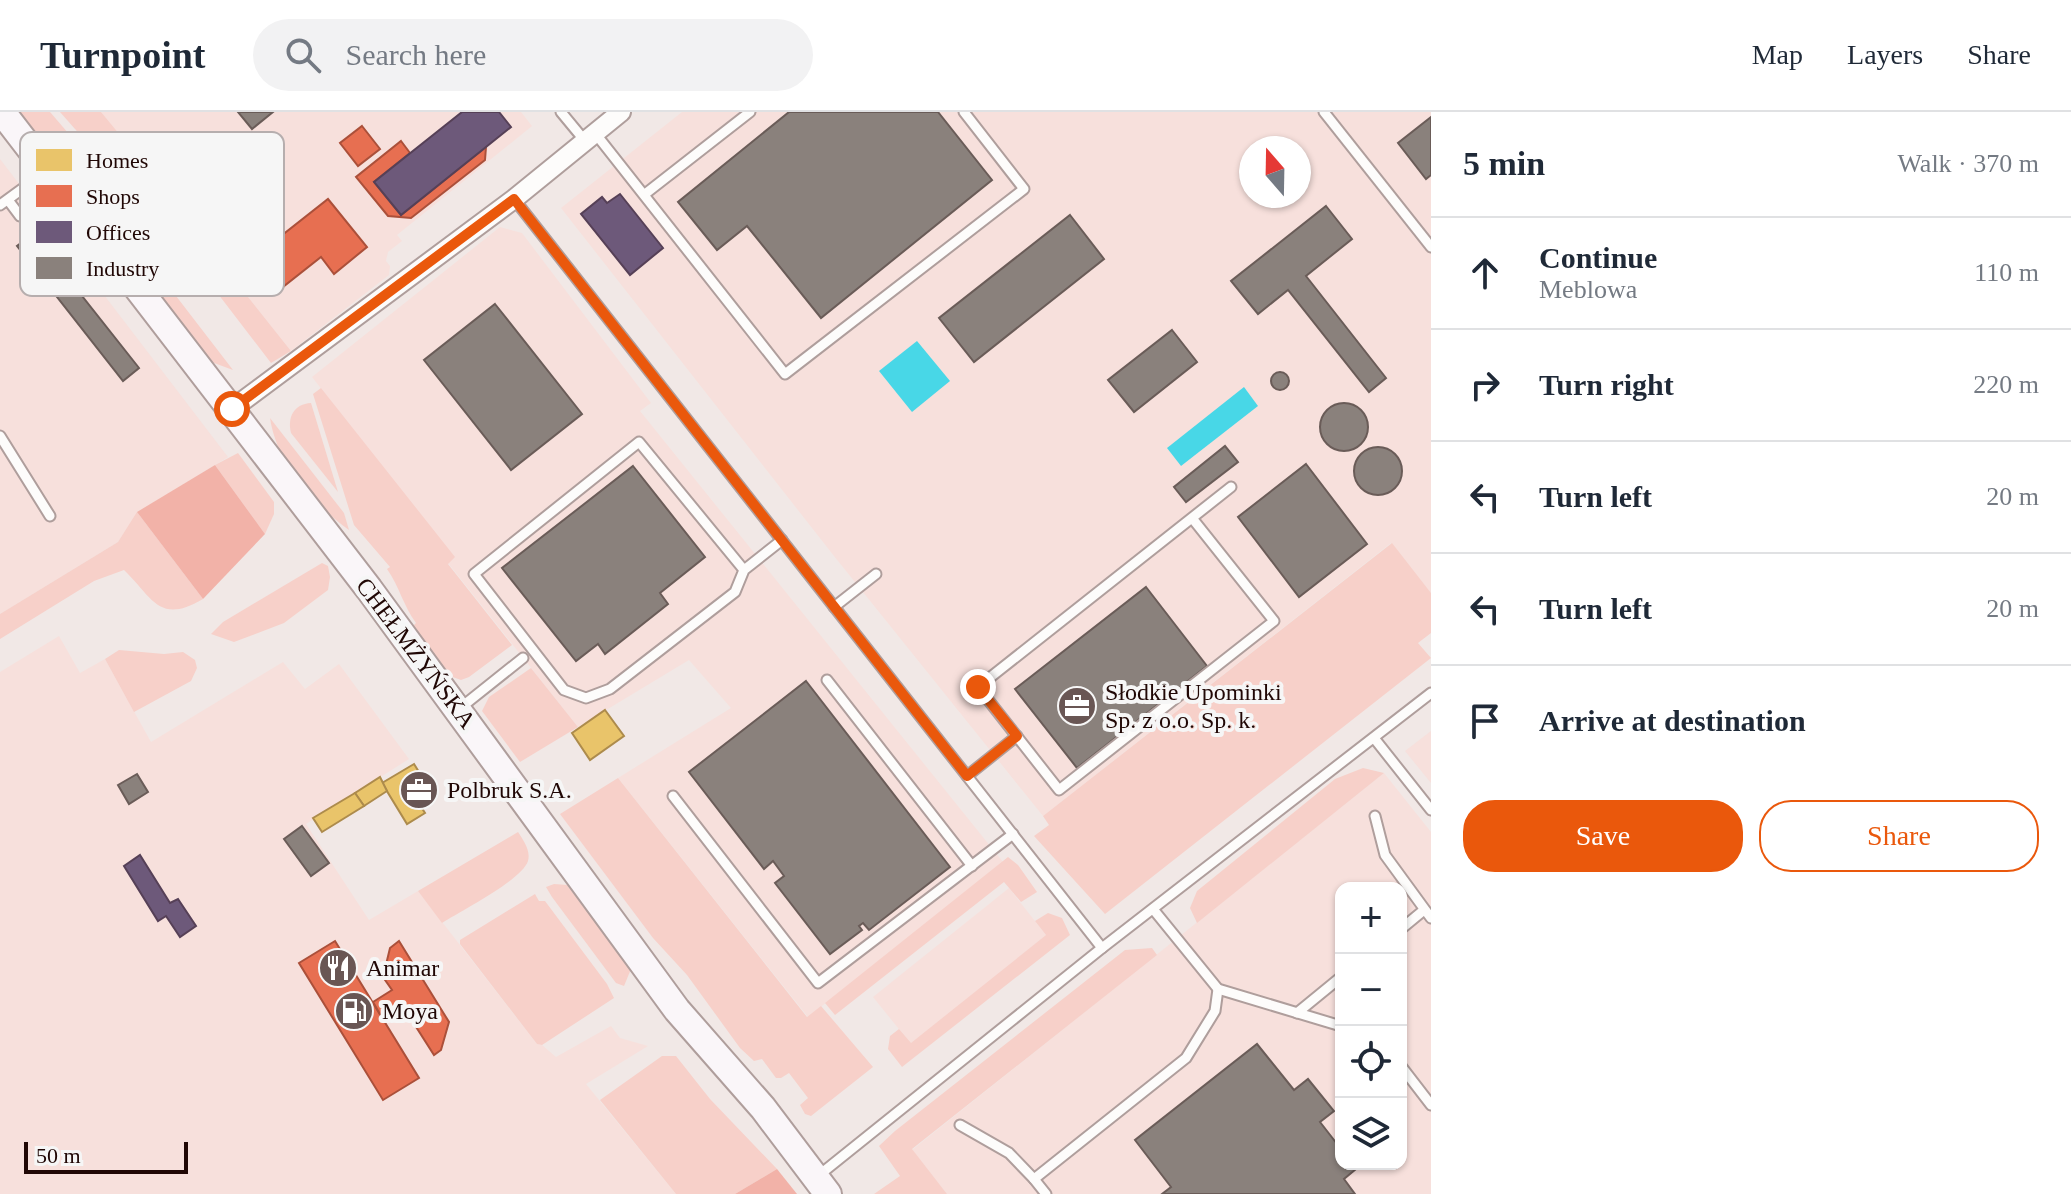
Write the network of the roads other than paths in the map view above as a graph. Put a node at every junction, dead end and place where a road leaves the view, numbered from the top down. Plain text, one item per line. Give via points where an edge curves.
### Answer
1 (2, 112) edge
2 (561, 112) edge
3 (621, 112) edge
4 (750, 112) edge
5 (964, 112) edge
6 (1324, 112) edge
7 (20, 136) edge
8 (590, 137) junction
9 (645, 194) junction
10 (514, 199) junction
11 (4, 202) edge
12 (20, 216) dead end
13 (1431, 247) edge
14 (144, 296) edge
15 (232, 409) junction
16 (0, 436) edge
17 (1231, 487) dead end
18 (50, 516) dead end
19 (1192, 518) junction
20 (782, 540) junction
21 (744, 570) junction
22 (876, 574) dead end
23 (834, 607) junction
24 (523, 658) dead end
25 (827, 680) dead end
26 (1431, 693) edge
27 (459, 709) junction
28 (1017, 736) junction
29 (1374, 738) junction
30 (967, 776) junction
31 (673, 796) dead end
32 (1431, 810) edge
33 (1375, 816) dead end
34 (1013, 834) junction
35 (972, 866) junction
36 (1153, 909) junction
37 (1428, 914) edge
38 (1407, 926) edge
39 (1102, 948) junction
40 (1335, 982) edge
41 (1218, 989) junction
42 (1297, 1013) junction
43 (1335, 1024) edge
44 (1407, 1073) edge
45 (1430, 1102) edge
46 (960, 1125) dead end
47 (1034, 1179) junction
48 (821, 1186) edge
49 (1046, 1194) edge

1 - 7 street, CHEŁMŻYŃSKA
2 - 8 lane
3 - 8 street
4 - 9 lane
5 - 9 lane via 1024,189 785,374
6 - 13 lane
8 - 9 lane
8 - 10 street
10 - 15 street
10 - 20 lane
11 - 12 lane
14 - 15 street, CHEŁMŻYŃSKA
15 - 27 street, CHEŁMŻYŃSKA
16 - 18 lane
17 - 19 lane
19 - 28 lane via 978,687
19 - 28 lane via 1274,621 1059,790
20 - 21 lane
20 - 23 lane
21 - 21 lane via 735,592 610,689 586,698 564,690 474,574 639,442
22 - 23 lane
23 - 30 lane
24 - 27 lane
25 - 35 lane
26 - 29 lane
27 - 48 street, CHEŁMŻYŃSKA via 677,1010 763,1108
28 - 30 lane
29 - 32 lane
29 - 36 lane
30 - 34 lane
31 - 35 lane via 818,983
33 - 37 lane via 1385,855
34 - 35 lane
34 - 39 lane
36 - 39 lane
36 - 41 lane
37 - 38 lane
39 - 48 lane
40 - 42 lane
41 - 42 lane
41 - 47 lane via 1215,1011 1186,1058
42 - 43 lane
44 - 45 lane
46 - 47 lane via 1009,1153
47 - 49 lane

